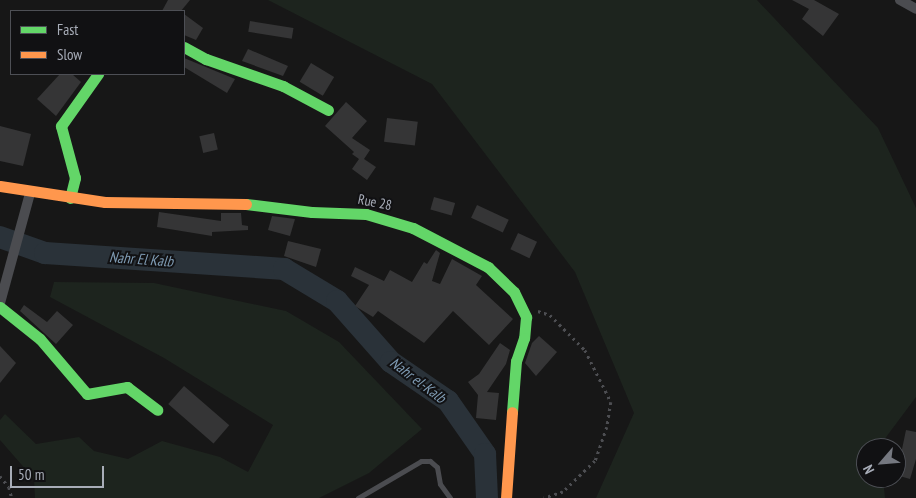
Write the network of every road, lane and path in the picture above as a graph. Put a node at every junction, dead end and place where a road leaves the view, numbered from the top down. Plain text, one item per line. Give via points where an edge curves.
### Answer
1 (900, 0) edge
2 (916, 9) edge
3 (185, 48) edge
4 (97, 75) edge
5 (328, 110) dead end
6 (0, 186) edge
7 (30, 193) junction
8 (70, 198) junction
9 (0, 303) edge
10 (0, 307) edge
11 (525, 311) junction
12 (157, 410) dead end
13 (0, 476) edge
14 (12, 498) edge
15 (358, 498) edge
16 (450, 498) edge
17 (506, 498) edge
18 (544, 498) edge

1 - 2 street
3 - 5 street via 206,59 283,86
4 - 8 street via 61,126 75,178
6 - 7 street, Rue 28
7 - 8 street, Rue 28
7 - 9 street
8 - 11 street, Rue 28 via 202,205 264,204 385,218 440,240 488,267 514,292
10 - 12 street via 40,339 87,394 127,387
11 - 17 street via 524,338 516,361
11 - 18 path via 550,315 585,350 610,402 607,427 595,460 563,492
13 - 14 path via 9,487
15 - 16 lane via 421,461 430,461 437,467 440,484

